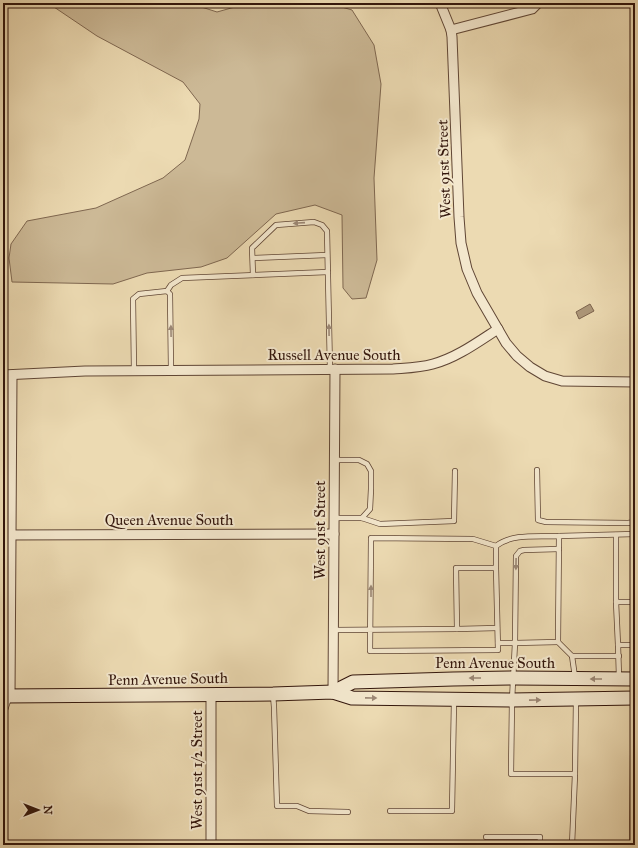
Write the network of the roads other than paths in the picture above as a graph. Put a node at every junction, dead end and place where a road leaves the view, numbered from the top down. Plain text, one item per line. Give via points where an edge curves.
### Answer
1 (440, 3) edge
2 (538, 3) edge
3 (451, 30) junction
4 (327, 255) junction
5 (253, 258) junction
6 (328, 272) junction
7 (253, 275) junction
8 (167, 291) junction
9 (498, 329) junction
10 (332, 369) junction
11 (134, 370) junction
12 (171, 370) junction
13 (7, 375) edge
14 (635, 382) edge
15 (335, 460) junction
16 (537, 470) dead end
17 (455, 471) dead end
18 (334, 518) junction
19 (362, 518) junction
20 (635, 522) edge
21 (334, 534) junction
22 (635, 534) edge
23 (7, 535) edge
24 (616, 535) junction
25 (559, 536) junction
26 (496, 546) junction
27 (559, 549) junction
28 (496, 568) junction
29 (616, 602) junction
30 (635, 602) edge
31 (497, 628) junction
32 (457, 629) junction
33 (333, 630) junction
34 (370, 630) junction
35 (558, 642) junction
36 (498, 643) junction
37 (515, 643) junction
38 (618, 645) junction
39 (635, 645) edge
40 (572, 656) junction
41 (619, 656) junction
42 (514, 678) junction
43 (576, 679) junction
44 (619, 679) junction
45 (635, 679) edge
46 (333, 692) junction
47 (211, 694) junction
48 (272, 694) junction
49 (6, 696) edge
50 (635, 698) edge
51 (576, 699) junction
52 (454, 700) junction
53 (512, 700) junction
54 (3, 716) edge
55 (635, 752) edge
56 (575, 774) junction
57 (390, 811) dead end
58 (348, 812) dead end
59 (486, 837) dead end
60 (572, 844) edge
61 (633, 844) edge
62 (211, 845) edge
63 (540, 845) edge

1 - 3 street, West 91st Street
2 - 3 street via 532,9
3 - 9 street, West 91st Street via 461,243 466,268
4 - 5 lane
4 -> 5 lane via 326,231 322,225 314,222 276,225 252,248
4 - 6 lane
5 - 7 lane
6 - 7 lane
10 -> 6 lane
7 - 8 lane via 182,278
8 - 11 lane via 139,294 133,299
12 -> 8 lane via 170,294
9 - 10 street, Russell Avenue South via 465,350 434,364 413,368
9 - 14 street via 517,356 545,376 562,381
10 - 12 street, Russell Avenue South
10 - 15 street, West 91st Street
11 - 12 street, Russell Avenue South
11 - 13 street, Russell Avenue South
13 - 23 street
15 - 18 street, West 91st Street
15 - 19 lane via 359,460 367,464 370,471 370,509
16 - 20 lane via 538,520
17 - 19 lane via 454,521 380,524
18 - 19 lane
18 - 21 street, West 91st Street
21 - 23 street, Queen Avenue South
21 - 33 street, West 91st Street
22 - 24 lane
23 - 49 street
24 - 25 lane
24 - 29 lane
25 - 26 lane via 515,537
25 - 27 lane
26 - 28 lane
34 -> 26 lane via 371,538 473,540
27 - 35 lane
27 -> 37 lane via 524,550 516,556
28 - 31 lane
28 - 32 lane via 456,568
29 - 30 lane
29 - 38 lane
31 - 32 lane
31 - 36 lane
32 - 34 lane
33 - 34 lane
33 - 46 street, West 91st Street
34 - 36 lane via 370,651 498,650
35 - 37 lane
35 - 40 lane
36 - 37 lane
37 - 42 lane
38 - 39 lane
38 - 41 lane
40 - 41 lane
40 - 43 lane
41 - 44 lane
42 - 43 main road, Penn Avenue South
42 -> 46 main road, Penn Avenue South via 353,682
42 - 53 lane
44 -> 43 main road, Penn Avenue South
44 - 45 main road, Penn Avenue South
46 - 48 main road, Penn Avenue South
46 -> 52 main road, Penn Avenue South via 352,698
47 - 48 main road, Penn Avenue South
47 - 49 main road, Penn Avenue South
47 - 62 street, West 91st 1/2 Street
48 - 58 lane via 277,806 297,806 309,811
49 - 54 lane
50 - 51 main road, Penn Avenue South
53 -> 51 main road, Penn Avenue South
51 - 56 lane
52 - 53 main road, Penn Avenue South
52 - 57 lane via 452,811
53 - 56 lane via 511,774
55 - 61 lane
56 - 60 lane
59 - 63 lane via 540,837
60 - 61 lane

